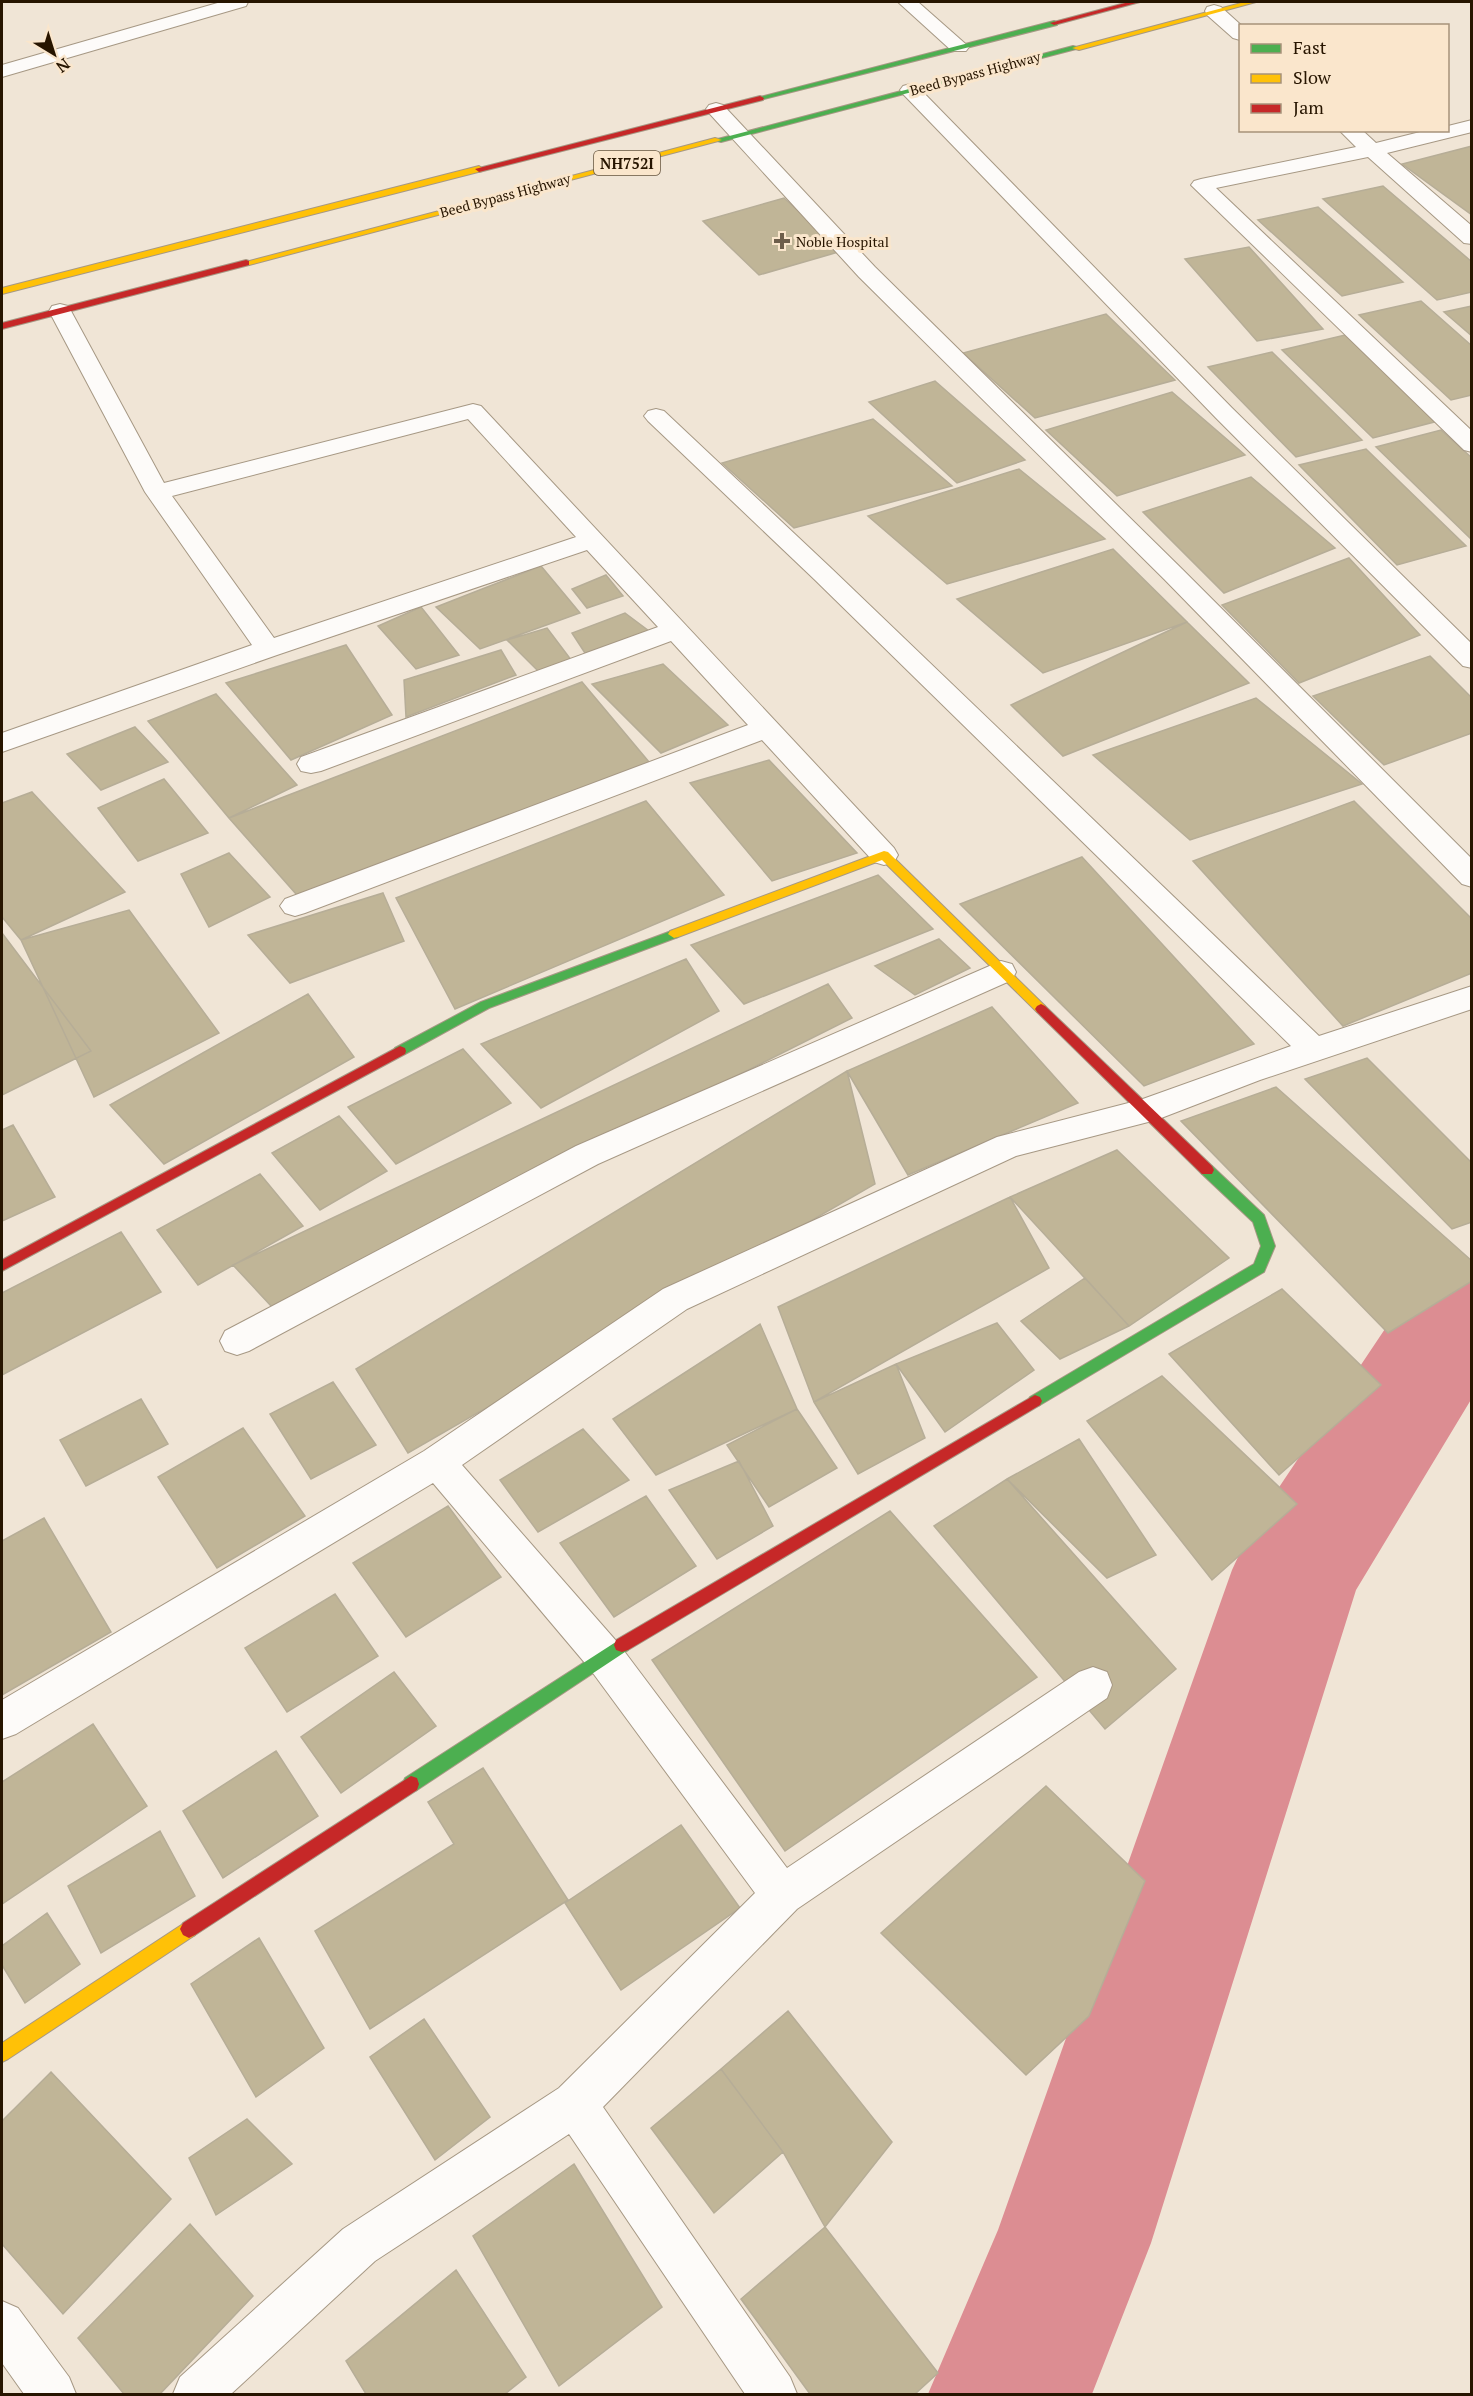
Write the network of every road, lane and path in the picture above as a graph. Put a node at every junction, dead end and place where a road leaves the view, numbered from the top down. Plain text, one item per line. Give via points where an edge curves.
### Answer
1 (239, 2) edge
2 (907, 2) edge
3 (1136, 2) edge
4 (1252, 2) edge
5 (1214, 11) junction
6 (1239, 33) edge
7 (959, 47) junction
8 (2, 71) edge
9 (910, 90) junction
10 (716, 109) junction
11 (1472, 126) edge
12 (1351, 132) edge
13 (1447, 132) edge
14 (1449, 132) edge
15 (739, 133) junction
16 (1372, 150) junction
17 (1469, 233) edge
18 (2, 291) edge
19 (60, 311) junction
20 (2, 326) edge
21 (656, 417) dead end
22 (1472, 445) edge
23 (157, 492) junction
24 (592, 540) junction
25 (676, 630) junction
26 (268, 649) junction
27 (1472, 660) edge
28 (766, 728) junction
29 (2, 743) edge
30 (310, 764) dead end
31 (884, 855) junction
32 (1472, 877) edge
33 (295, 906) dead end
34 (1001, 972) junction
35 (1472, 997) edge
36 (1314, 1050) junction
37 (1145, 1111) junction
38 (2, 1266) edge
39 (237, 1341) dead end
40 (437, 1462) junction
41 (604, 1656) junction
42 (1093, 1685) dead end
43 (2, 1721) edge
44 (782, 1894) junction
45 (2, 2053) edge
46 (575, 2104) junction
47 (2, 2324) edge
48 (52, 2394) edge
49 (197, 2394) edge
50 (773, 2394) edge

1 - 8 street
2 - 7 street
3 - 7 main road, Beed Bypass Highway / NH752I
4 - 5 main road, Beed Bypass Highway / NH752I
5 - 6 street
5 - 9 main road, Beed Bypass Highway / NH752I
7 - 10 main road, Beed Bypass Highway / NH752I
9 - 15 main road, Beed Bypass Highway / NH752I
9 - 27 street via 1224,413
10 - 15 street
10 - 18 main road, Beed Bypass Highway / NH752I
11 - 14 street
12 - 16 street
13 - 16 street
15 - 19 main road, Beed Bypass Highway / NH752I
15 - 32 street via 867,272
16 - 17 street
16 - 22 street via 1201,185
19 - 20 main road, Beed Bypass Highway / NH752I
19 - 23 street
21 - 36 street
23 - 24 street via 473,411
23 - 26 street
24 - 25 street
24 - 26 street
25 - 28 street
25 - 30 street
26 - 29 street
28 - 31 street
28 - 33 street
31 - 34 main road
31 - 38 main road via 485,1005
34 - 37 main road
34 - 39 street via 587,1155
35 - 36 street
36 - 37 street
37 - 40 street via 1008,1146 675,1299
37 - 41 main road via 1259,1219 1268,1246 1259,1268
40 - 41 street
40 - 43 street
41 - 44 street
41 - 45 main road
42 - 44 street
44 - 46 street
46 - 49 street via 359,2245
46 - 50 street
47 - 48 street

